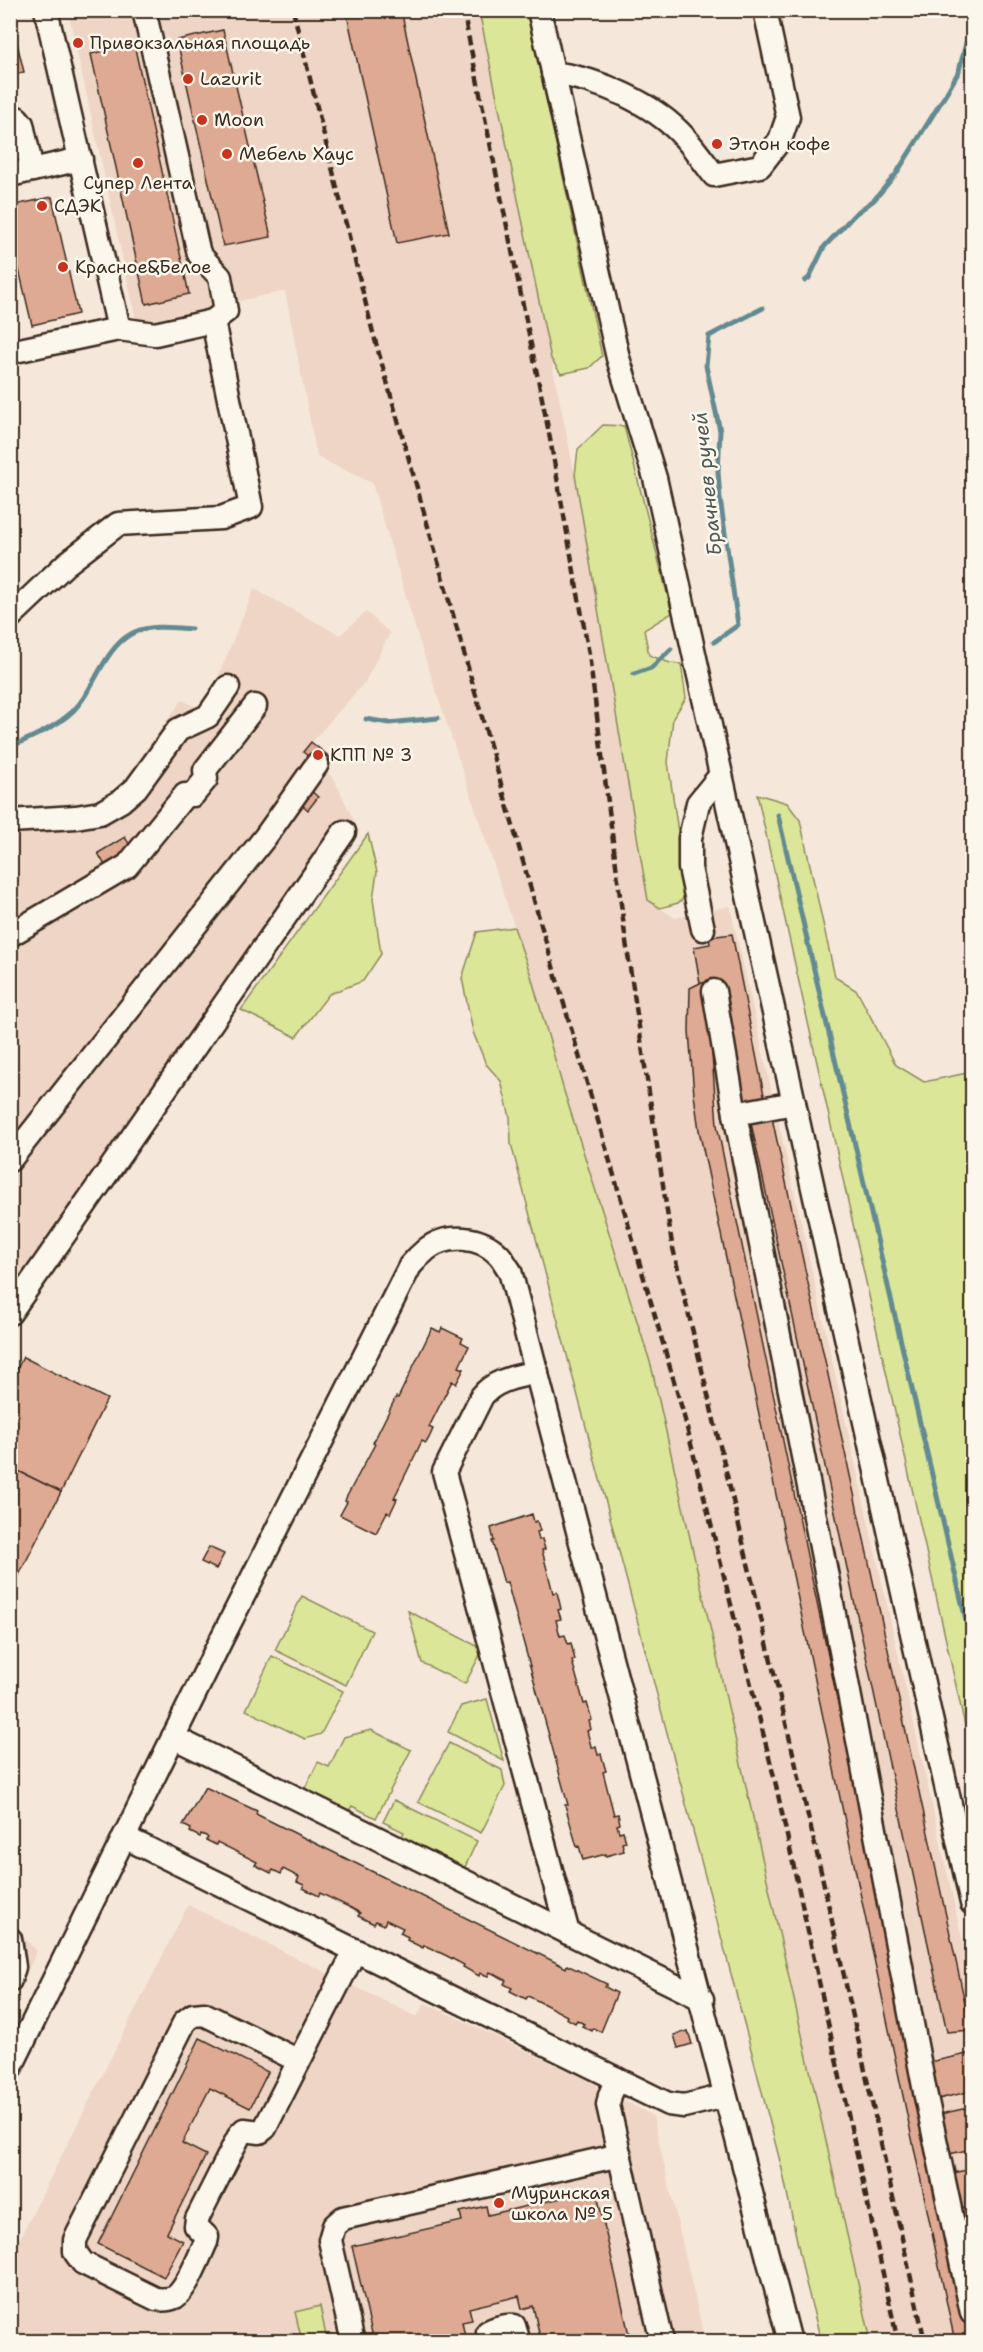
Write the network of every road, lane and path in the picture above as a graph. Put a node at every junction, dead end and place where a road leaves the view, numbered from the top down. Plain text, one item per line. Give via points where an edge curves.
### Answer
1 (46, 10) edge
2 (144, 10) edge
3 (540, 10) edge
4 (765, 10) edge
5 (553, 74) junction
6 (10, 116) edge
7 (81, 159) junction
8 (33, 170) junction
9 (10, 175) edge
10 (213, 321) junction
11 (119, 329) junction
12 (10, 352) edge
13 (10, 617) edge
14 (228, 687) dead end
15 (255, 706) dead end
16 (318, 764) dead end
17 (720, 776) junction
18 (10, 821) edge
19 (344, 832) dead end
20 (703, 928) dead end
21 (10, 935) edge
22 (714, 991) dead end
23 (794, 1103) junction
24 (735, 1114) junction
25 (10, 1160) edge
26 (10, 1313) edge
27 (537, 1372) junction
28 (173, 1737) junction
29 (124, 1837) junction
30 (972, 1903) edge
31 (568, 1933) junction
32 (10, 1939) edge
33 (355, 1951) junction
34 (10, 1980) edge
35 (702, 2000) junction
36 (299, 2061) junction
37 (10, 2068) edge
38 (617, 2079) junction
39 (725, 2096) junction
40 (620, 2155) junction
41 (972, 2313) edge
42 (353, 2342) edge
43 (489, 2342) edge
44 (519, 2342) edge
45 (662, 2342) edge
46 (790, 2342) edge

1 - 7 street
2 - 10 street via 199,254 220,277 226,311
3 - 5 street
4 - 5 street via 788,117 780,140 760,166 714,174 684,136 647,105 577,76
5 - 17 street via 618,358 655,478
6 - 8 street via 22,124
7 - 8 street
7 - 11 street
8 - 9 street
10 - 11 street via 155,334
10 - 13 street via 251,507 221,518 118,524 66,564
11 - 12 street
14 - 18 street via 208,716 178,730 136,788 121,801 99,813 76,818
15 - 21 street via 205,770 206,779 193,795 185,795 127,866
16 - 25 street via 266,836
17 - 20 street via 698,803 690,838 690,868
17 - 23 street
19 - 26 street
22 - 24 street
23 - 24 street
23 - 30 street
24 - 41 street via 925,2092
27 - 28 street via 510,1271 499,1255 465,1238 448,1239 428,1248 410,1266
27 - 31 street via 489,1388 444,1472
27 - 35 street
28 - 29 street
28 - 31 street
29 - 33 street
29 - 37 street
31 - 35 street
32 - 34 street via 14,1967
33 - 36 street
33 - 38 street
35 - 39 street
36 - 36 street via 265,2128 240,2134 197,2219 196,2226 207,2237 206,2242 175,2297 156,2299 83,2263 75,2252 75,2240 185,2021 204,2014
38 - 39 street via 668,2104 684,2106
38 - 40 street via 608,2105
39 - 46 street
40 - 42 street via 343,2218 333,2226 330,2240
40 - 45 street
43 - 44 street via 488,2332 509,2326 514,2326

